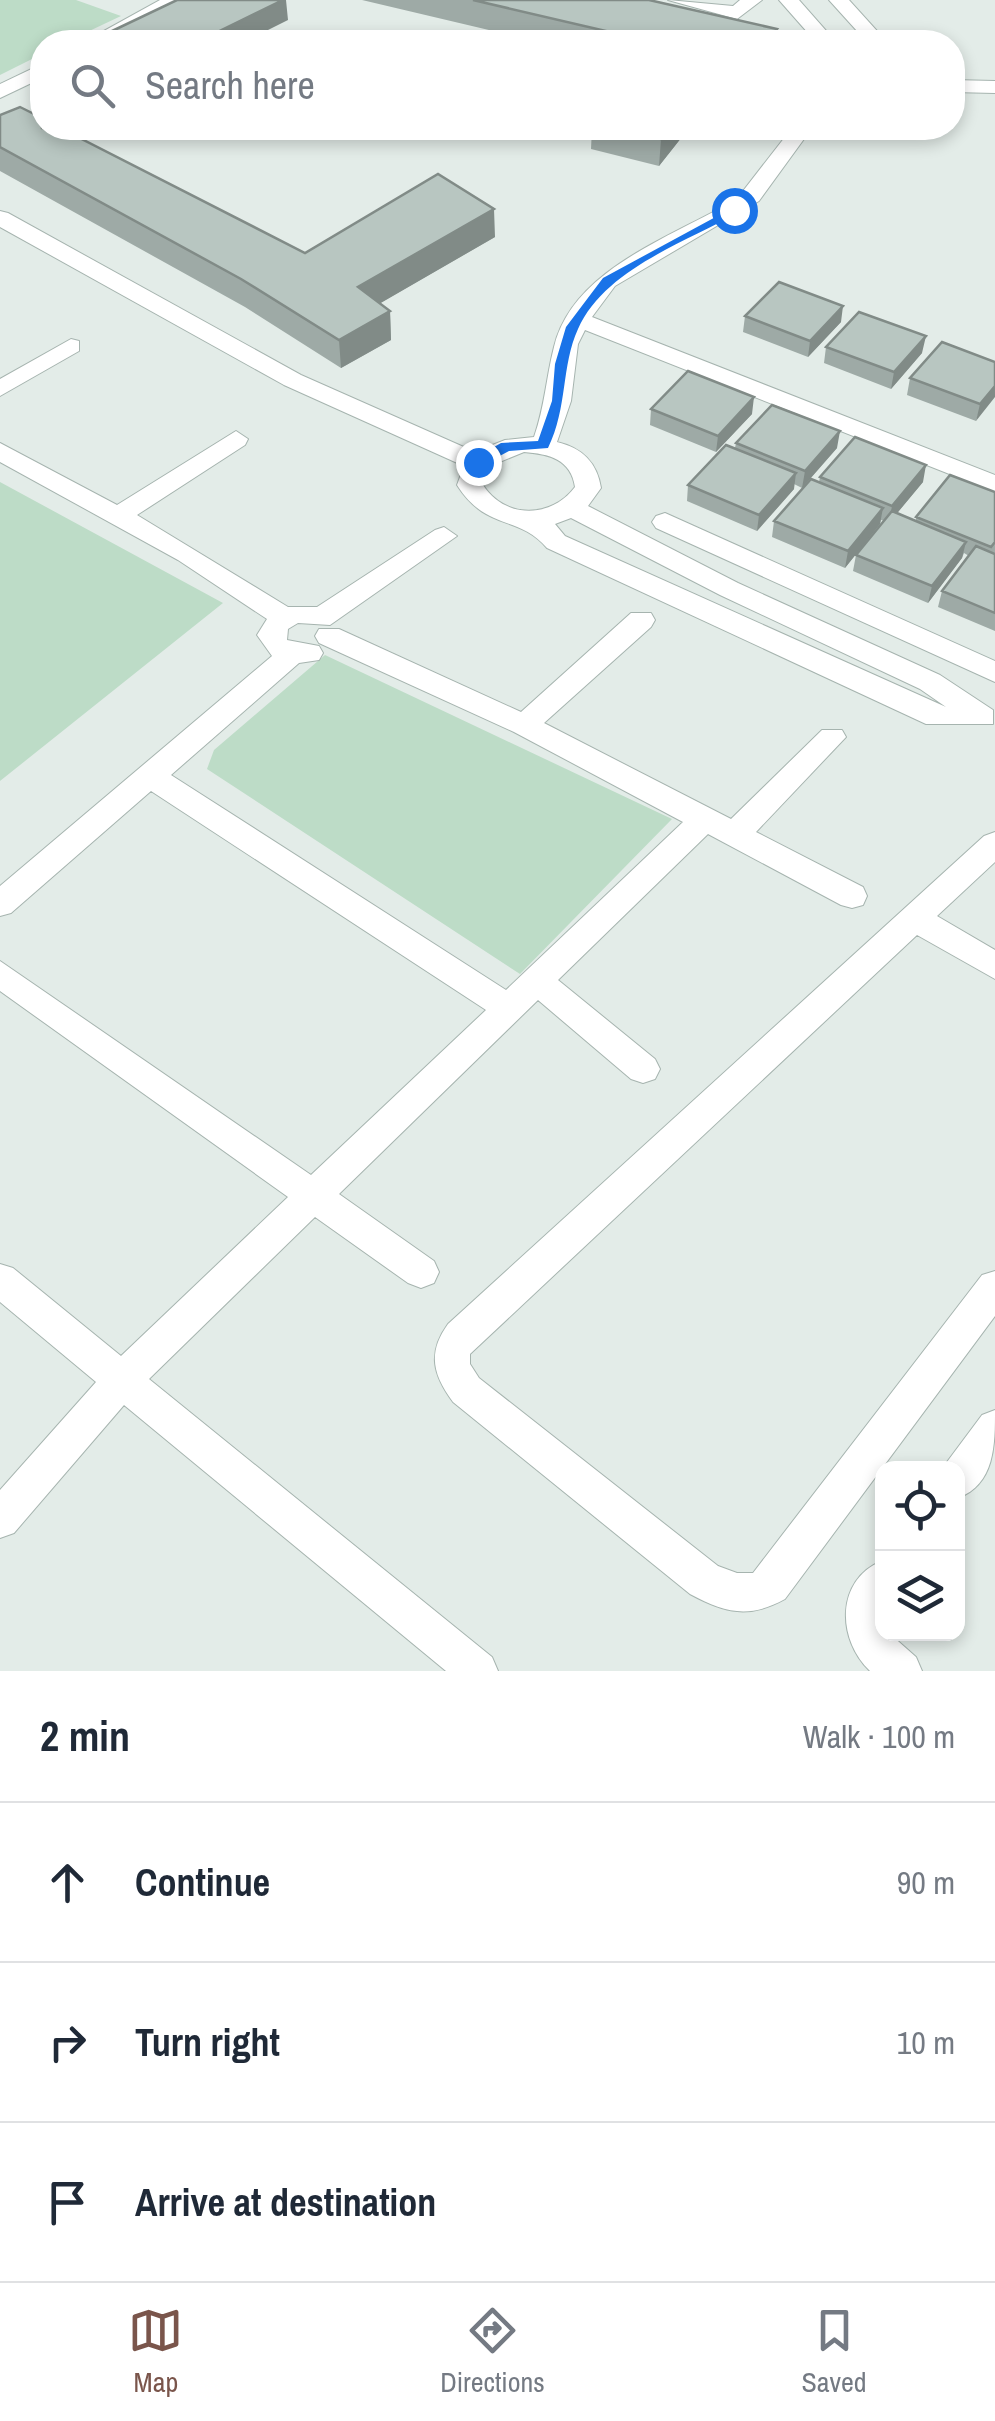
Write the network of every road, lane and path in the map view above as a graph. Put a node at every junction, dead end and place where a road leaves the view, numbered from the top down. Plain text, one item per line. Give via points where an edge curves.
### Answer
1 (175, 0) edge
2 (678, 0) edge
3 (752, 0) edge
4 (789, 0) edge
5 (848, 3) edge
6 (117, 30) edge
7 (815, 30) edge
8 (868, 30) edge
9 (965, 72) edge
10 (995, 73) edge
11 (30, 76) edge
12 (965, 86) edge
13 (995, 86) edge
14 (0, 92) edge
15 (792, 140) edge
16 (0, 218) edge
17 (578, 319) junction
18 (71, 346) dead end
19 (0, 389) edge
20 (236, 439) dead end
21 (543, 445) junction
22 (0, 451) edge
23 (478, 462) junction
24 (995, 484) edge
25 (572, 508) junction
26 (118, 516) junction
27 (519, 519) junction
28 (665, 522) dead end
29 (444, 536) dead end
30 (284, 618) junction
31 (641, 620) dead end
32 (324, 627) junction
33 (292, 654) junction
34 (995, 672) edge
35 (989, 721) edge
36 (524, 725) junction
37 (832, 737) dead end
38 (152, 778) junction
39 (721, 826) junction
40 (995, 844) edge
41 (852, 896) dead end
42 (0, 904) edge
43 (914, 918) junction
44 (995, 966) edge
45 (0, 974) edge
46 (537, 981) junction
47 (509, 1008) junction
48 (644, 1069) dead end
49 (313, 1196) junction
50 (421, 1272) dead end
51 (0, 1280) edge
52 (995, 1286) edge
53 (122, 1379) junction
54 (995, 1428) edge
55 (965, 1469) edge
56 (0, 1519) edge
57 (875, 1591) edge
58 (478, 1671) edge
59 (902, 1671) edge

1 - 6 street
2 - 3 street via 737,12
4 - 7 street
5 - 8 street
9 - 10 street
11 - 14 street
12 - 13 street
15 - 17 street via 742,203 607,281
16 - 23 street via 268,372
17 - 21 street
17 - 24 street
18 - 19 street
20 - 26 street
21 - 23 street via 506,446
21 - 25 street via 572,456 588,477 588,488
22 - 26 street
23 - 27 street via 471,473 476,497
25 - 27 street
25 - 35 street via 930,682
26 - 30 street
27 - 35 street via 936,717
28 - 34 street
29 - 32 street
30 - 32 street via 302,614
30 - 33 street via 272,628 272,641
31 - 36 street
32 - 33 street via 312,652
32 - 36 street
33 - 38 street
36 - 39 street
37 - 39 street
38 - 42 street
38 - 47 street
39 - 41 street
39 - 46 street
40 - 43 street
43 - 44 street
43 - 52 street via 461,1336 449,1360 466,1390 704,1580 756,1595 772,1585
45 - 49 street
46 - 47 street
46 - 48 street
47 - 49 street
49 - 50 street
49 - 53 street
51 - 53 street
53 - 56 street
53 - 58 street
54 - 55 street
57 - 59 street via 863,1628 875,1649

